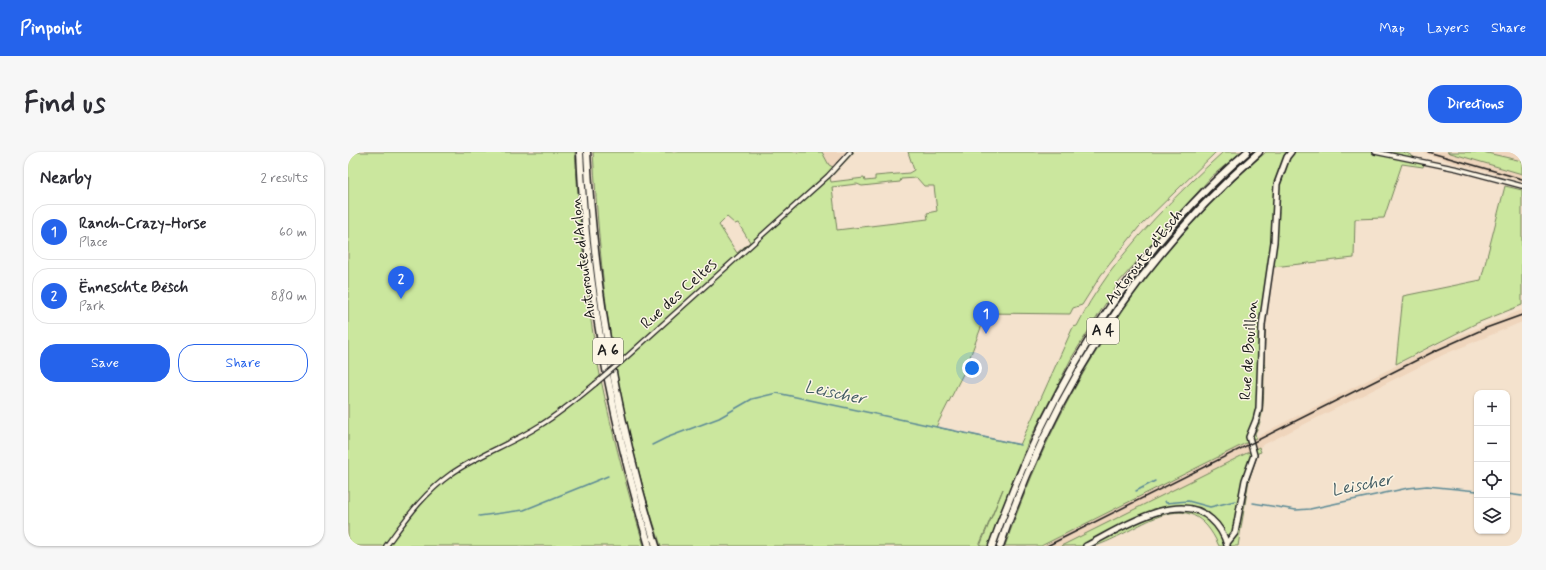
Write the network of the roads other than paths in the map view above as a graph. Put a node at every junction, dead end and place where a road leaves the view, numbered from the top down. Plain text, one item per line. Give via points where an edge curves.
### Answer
1 (580, 152) edge
2 (586, 152) edge
3 (850, 152) edge
4 (1247, 152) edge
5 (1259, 152) edge
6 (1291, 152) edge
7 (1375, 152) edge
8 (1522, 186) edge
9 (1227, 545) edge
10 (386, 546) edge
11 (649, 546) edge
12 (656, 546) edge
13 (992, 546) edge
14 (1000, 546) edge
15 (1086, 546) edge

1 - 11 highway, Autoroute d'Arlon / A 6 via 584,225 600,344 620,441
2 - 12 highway, Autoroute d'Arlon / A 6 via 596,275 611,365 633,469
3 - 10 street, Rue des Celtes, bridge via 816,186 595,384 539,426 450,474 417,503
4 - 13 highway, Autoroute d'Esch / A 4 via 1175,223 1142,262 1102,318 1057,394 1037,434 1013,488
5 - 14 highway, Autoroute d'Esch / A 4 via 1210,197 1176,234 1106,326 1044,438
6 - 9 street, Rue de Bouillon via 1277,184 1274,242 1263,317 1259,408 1249,438 1254,455 1245,480 1235,533
7 - 8 street
9 - 15 street via 1223,533 1209,517 1186,508 1153,513

